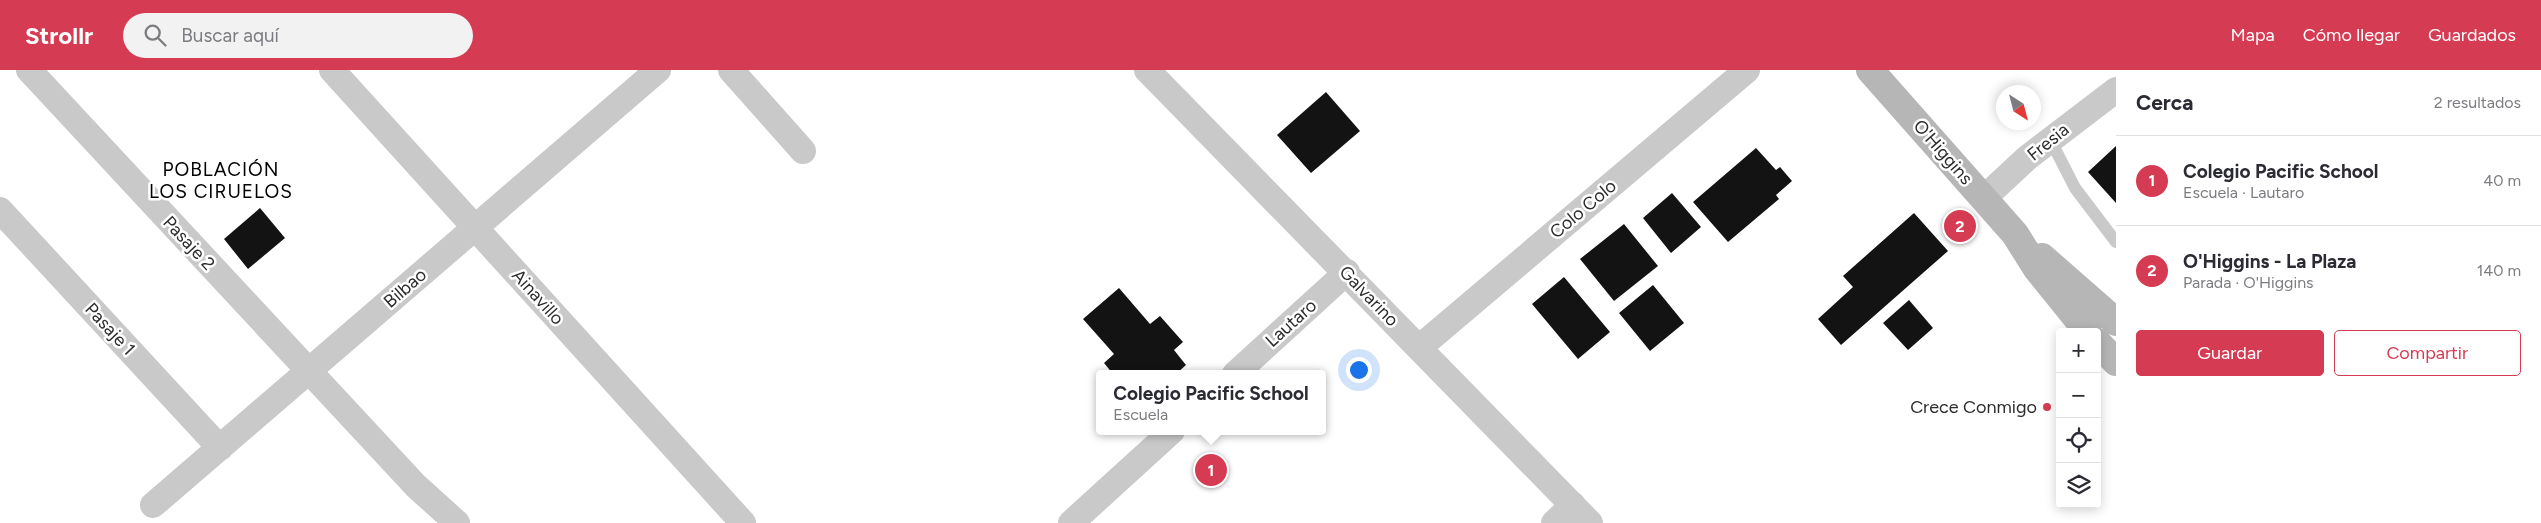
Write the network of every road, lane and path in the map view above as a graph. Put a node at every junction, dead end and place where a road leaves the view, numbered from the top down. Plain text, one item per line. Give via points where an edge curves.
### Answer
1 (29, 70) edge
2 (332, 70) edge
3 (658, 70) edge
4 (731, 70) edge
5 (1147, 70) edge
6 (1746, 70) edge
7 (1870, 70) edge
8 (2116, 90) edge
9 (2050, 139) junction
10 (803, 151) dead end
11 (1984, 198) junction
12 (0, 210) edge
13 (475, 228) junction
14 (2015, 234) junction
15 (2116, 242) edge
16 (1347, 272) junction
17 (2116, 322) edge
18 (2085, 328) edge
19 (2101, 346) edge
20 (1420, 348) junction
21 (2116, 362) edge
22 (1239, 370) edge
23 (309, 371) junction
24 (1168, 435) edge
25 (220, 448) junction
26 (153, 505) dead end
27 (1572, 517) edge
28 (457, 523) edge
29 (743, 523) edge
30 (1071, 523) edge

1 - 23 street, Pasaje 2
2 - 13 street, Ainavillo
3 - 13 street, Bilbao
4 - 10 street
5 - 16 street, Galvarino
6 - 20 street, Colo Colo
7 - 11 main road, O'Higgins
8 - 9 street, Fresia
9 - 11 street, Fresia
9 - 15 lane via 2075,188
11 - 14 main road, O'Higgins
12 - 25 street, Pasaje 1
13 - 23 street, Bilbao
13 - 29 street, Ainavillo
14 - 17 main road, O'Higgins
14 - 18 main road, O'Higgins via 2037,269
16 - 20 street, Galvarino
16 - 22 street, Lautaro
19 - 21 main road
20 - 27 street, Galvarino
23 - 25 street, Bilbao
23 - 28 street via 416,486
24 - 30 street
25 - 26 street, Bilbao

